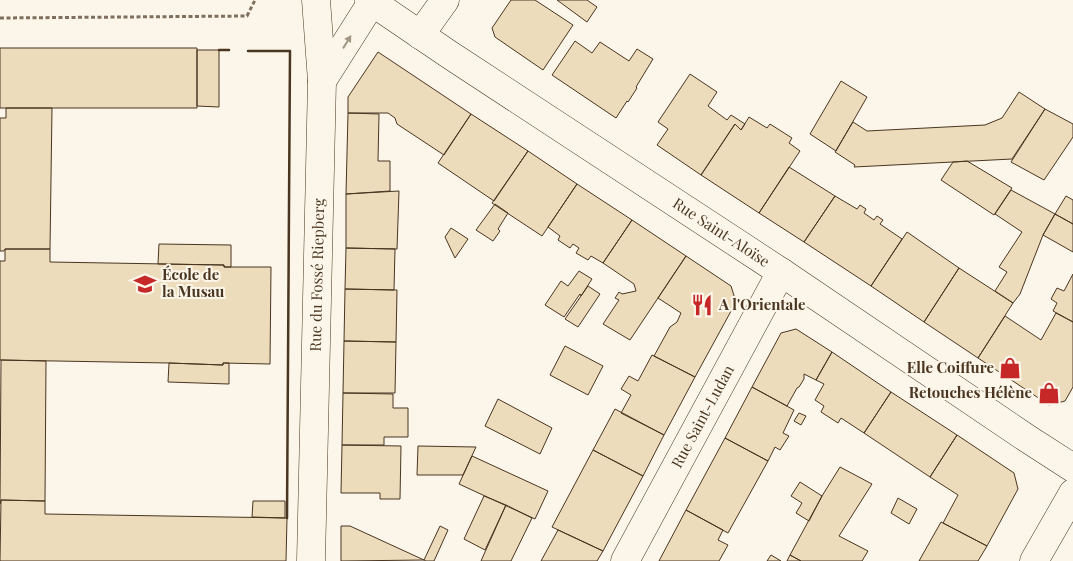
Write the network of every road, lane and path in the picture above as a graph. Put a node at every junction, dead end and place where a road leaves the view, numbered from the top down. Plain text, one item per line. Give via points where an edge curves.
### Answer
1 (255, 0) edge
2 (316, 0) edge
3 (444, 0) edge
4 (369, 1) edge
5 (0, 18) edge
6 (420, 35) junction
7 (322, 81) junction
8 (781, 272) junction
9 (1073, 468) edge
10 (1073, 493) edge
11 (311, 561) edge
12 (625, 561) edge
13 (1034, 561) edge

1 - 5 path via 247,16
2 - 7 street, Rue du Fossé Riepberg
3 - 6 street
4 - 6 street, Rue Saint-Aloïse
7 -> 4 street
6 - 8 street, Rue Saint-Aloïse
7 - 11 street, Rue du Fossé Riepberg
8 - 9 street, Rue Saint-Aloïse
8 - 12 street, Rue Saint-Ludan
10 - 13 street

